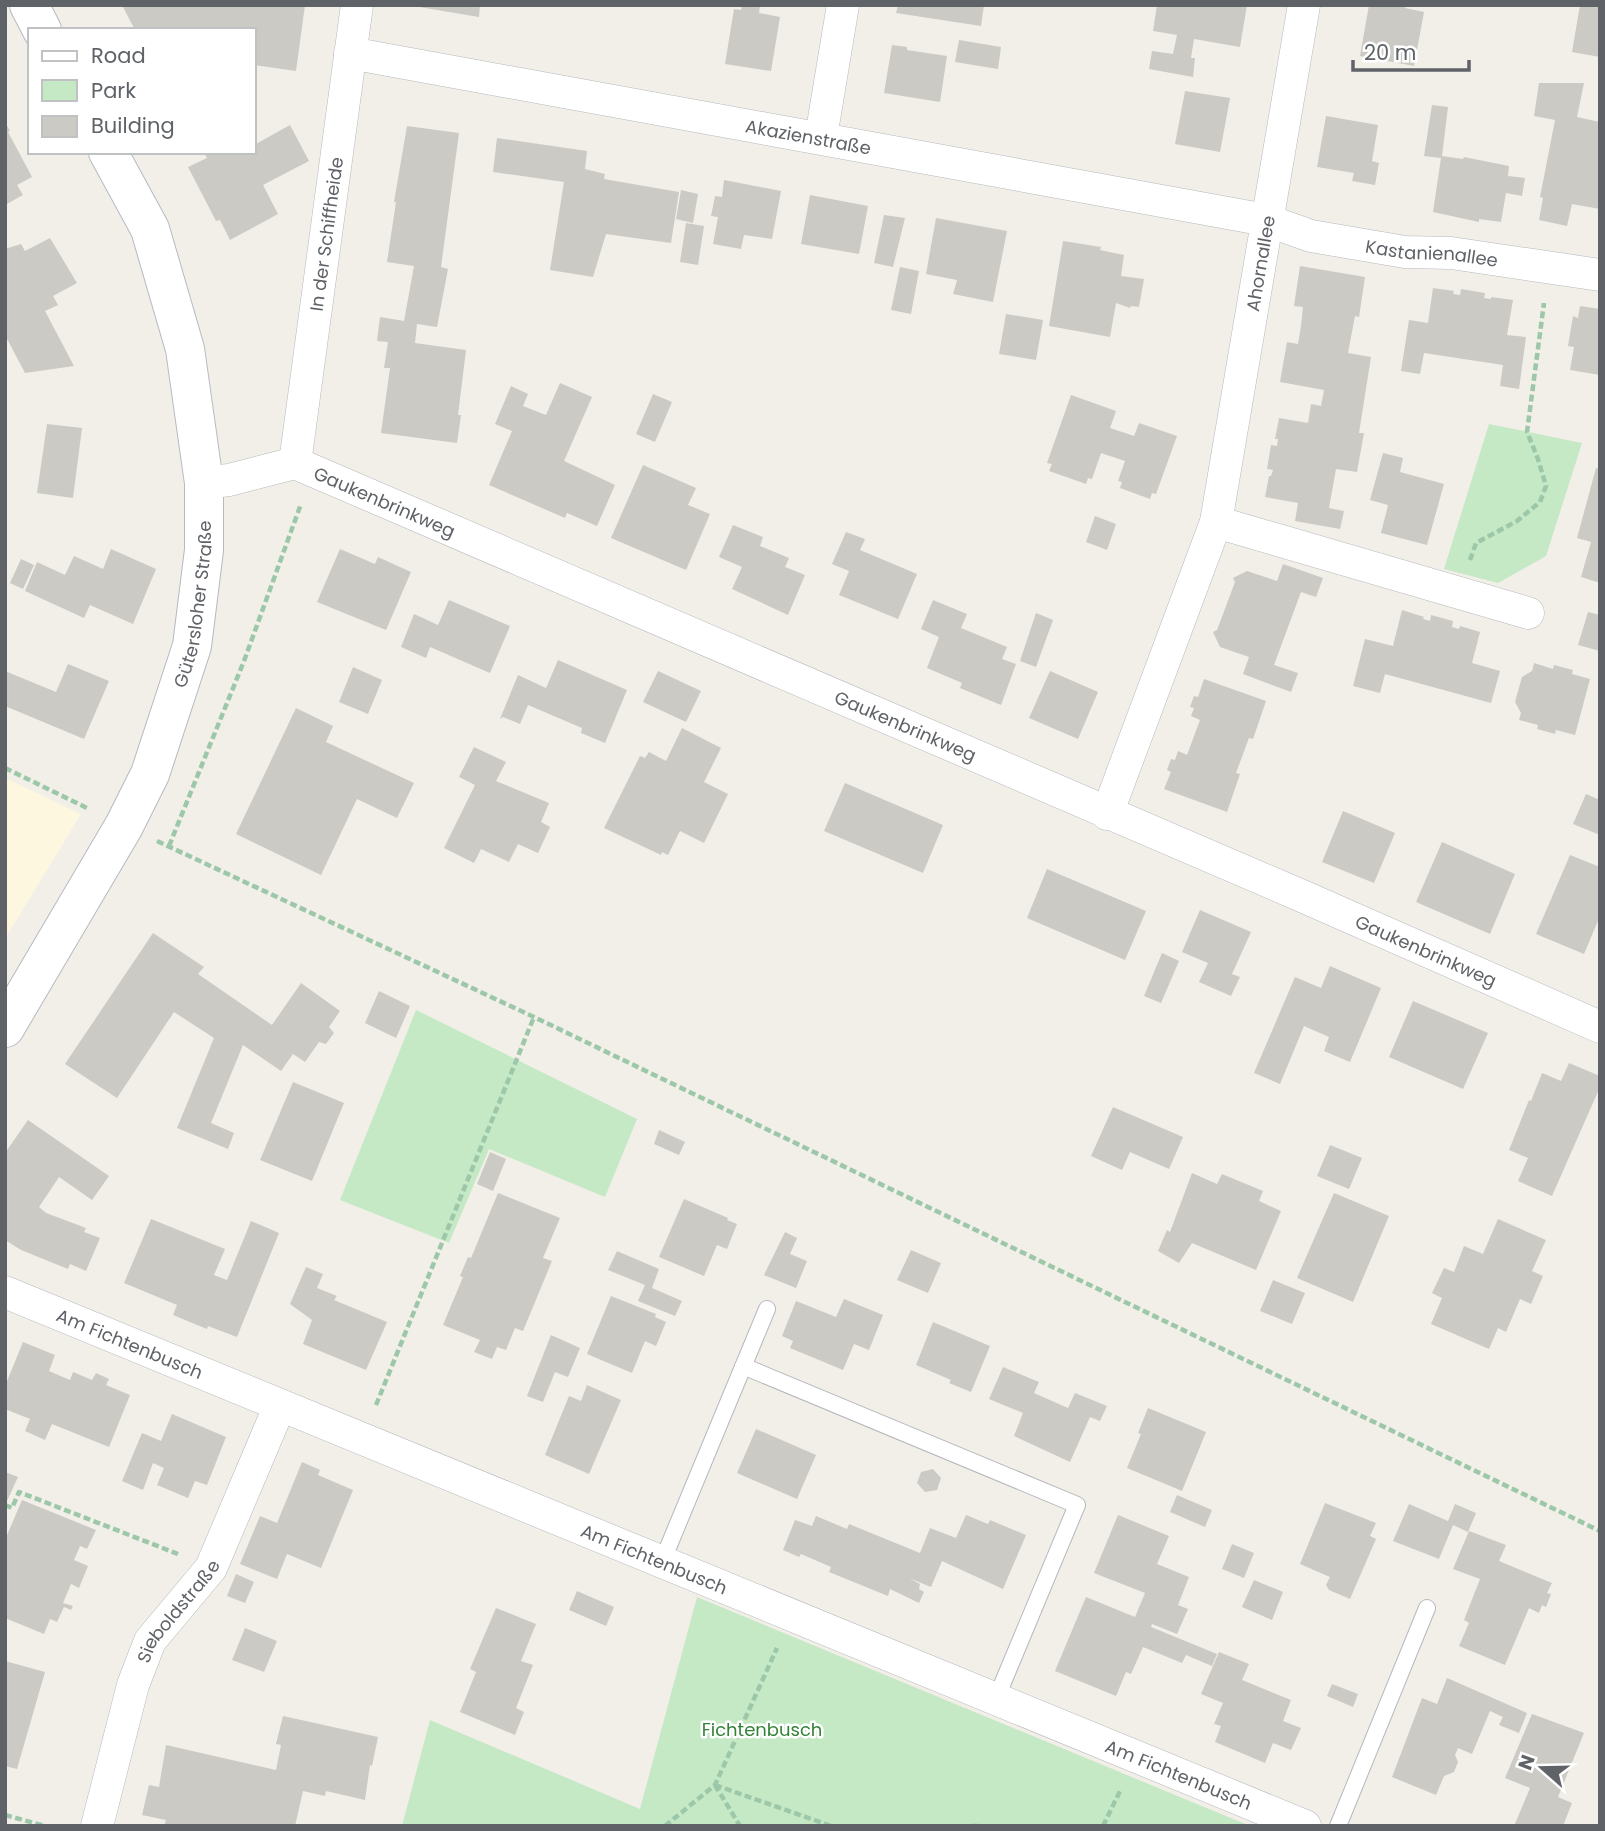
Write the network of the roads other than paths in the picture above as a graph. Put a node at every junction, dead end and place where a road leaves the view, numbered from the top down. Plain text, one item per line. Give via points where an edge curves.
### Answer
1 (29, 5) edge
2 (357, 5) edge
3 (843, 5) edge
4 (1304, 5) edge
5 (41, 28) edge
6 (351, 53) junction
7 (821, 137) junction
8 (109, 154) edge
9 (1266, 220) junction
10 (1600, 275) edge
11 (304, 468) junction
12 (204, 483) junction
13 (1216, 522) junction
14 (1528, 613) dead end
15 (1107, 814) junction
16 (1600, 1027) edge
17 (5, 1028) edge
18 (5, 1292) edge
19 (767, 1309) dead end
20 (743, 1366) junction
21 (280, 1405) junction
22 (662, 1562) junction
23 (1427, 1608) dead end
24 (996, 1699) junction
25 (97, 1826) edge
26 (1304, 1826) edge
27 (1338, 1826) edge

1 - 5 main road
2 - 6 street, In der Schiffheide
3 - 7 street
4 - 9 street, Ahornallee
6 - 7 street, Akazienstraße
6 - 11 street, In der Schiffheide
7 - 9 street, Akazienstraße
8 - 12 main road, Gütersloher Straße via 150,229 185,349
9 - 10 street, Kastanienallee via 1311,236 1405,252 1451,253
9 - 13 street, Ahornallee
11 - 12 street, Gaukenbrinkweg
11 - 15 street, Gaukenbrinkweg
12 - 17 main road, Gütersloher Straße via 204,550 192,646 150,774
13 - 14 street
13 - 15 street, Ahornallee
15 - 16 street, Gaukenbrinkweg
18 - 21 street, Am Fichtenbusch
19 - 20 lane
20 - 22 lane
20 - 24 lane via 1077,1505
21 - 22 street, Am Fichtenbusch
21 - 25 street, Sieboldstraße via 211,1567 150,1641 132,1685
22 - 24 street, Am Fichtenbusch
23 - 27 lane
24 - 26 street, Am Fichtenbusch

